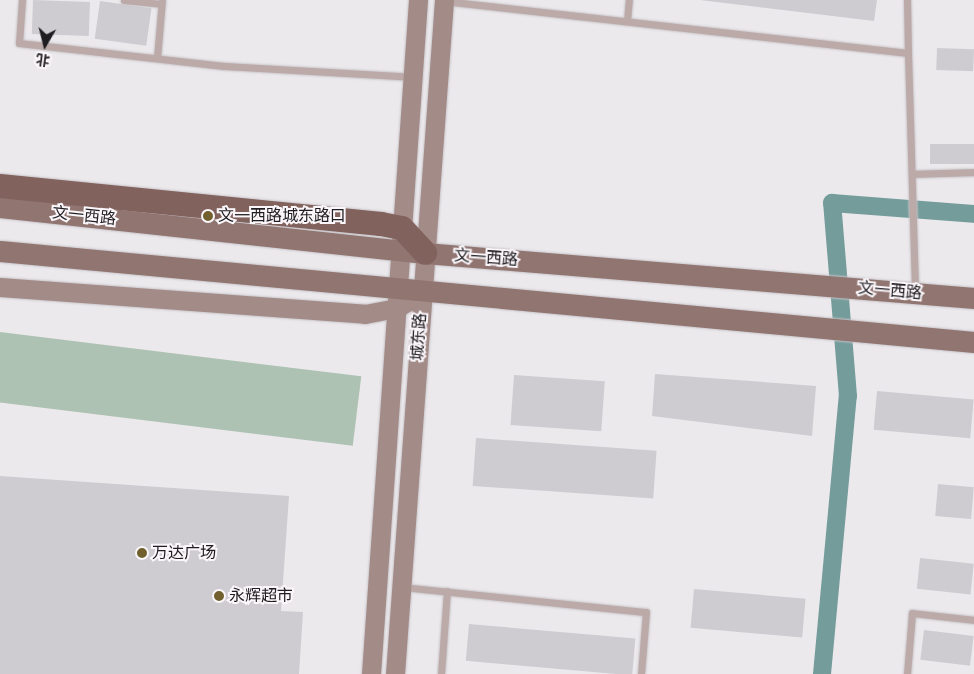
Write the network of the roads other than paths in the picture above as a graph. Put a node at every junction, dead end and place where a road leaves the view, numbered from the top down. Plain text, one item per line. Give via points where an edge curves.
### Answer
1 (22, 0) edge
2 (124, 0) edge
3 (418, 0) edge
4 (444, 0) edge
5 (629, 0) edge
6 (907, 0) edge
7 (162, 2) edge
8 (627, 21) junction
9 (908, 53) junction
10 (157, 58) junction
11 (412, 77) junction
12 (974, 172) edge
13 (912, 174) junction
14 (0, 186) edge
15 (0, 207) edge
16 (402, 239) junction
17 (0, 251) edge
18 (425, 253) junction
19 (0, 287) edge
20 (423, 291) junction
21 (906, 292) junction
22 (398, 298) junction
23 (974, 298) edge
24 (974, 342) edge
25 (400, 587) junction
26 (447, 591) junction
27 (974, 620) edge
28 (371, 674) edge
29 (395, 674) edge
30 (441, 674) edge
31 (641, 674) edge
32 (907, 674) edge

1 - 10 lane via 19,43
2 - 7 lane
3 - 11 street, 城东路
4 - 8 lane
4 - 18 street, 城东路
5 - 8 lane
6 - 9 lane
7 - 10 lane
8 - 9 lane
9 - 13 lane
10 - 11 lane via 224,66
11 - 16 street, 城东路
12 - 13 lane
13 - 21 lane via 914,244
14 - 16 highway
15 - 16 main road, 文一西路
16 - 18 highway
16 - 22 street, 城东路
17 - 22 main road
18 - 20 street, 城东路
18 - 21 main road, 文一西路
19 - 22 street via 364,314
20 - 22 main road
20 - 24 main road
20 - 25 street, 城东路
21 - 23 main road, 文一西路
22 - 28 street, 城东路
25 - 26 lane
25 - 29 street, 城东路
26 - 30 lane
26 - 31 lane via 646,612
27 - 32 lane via 912,613

